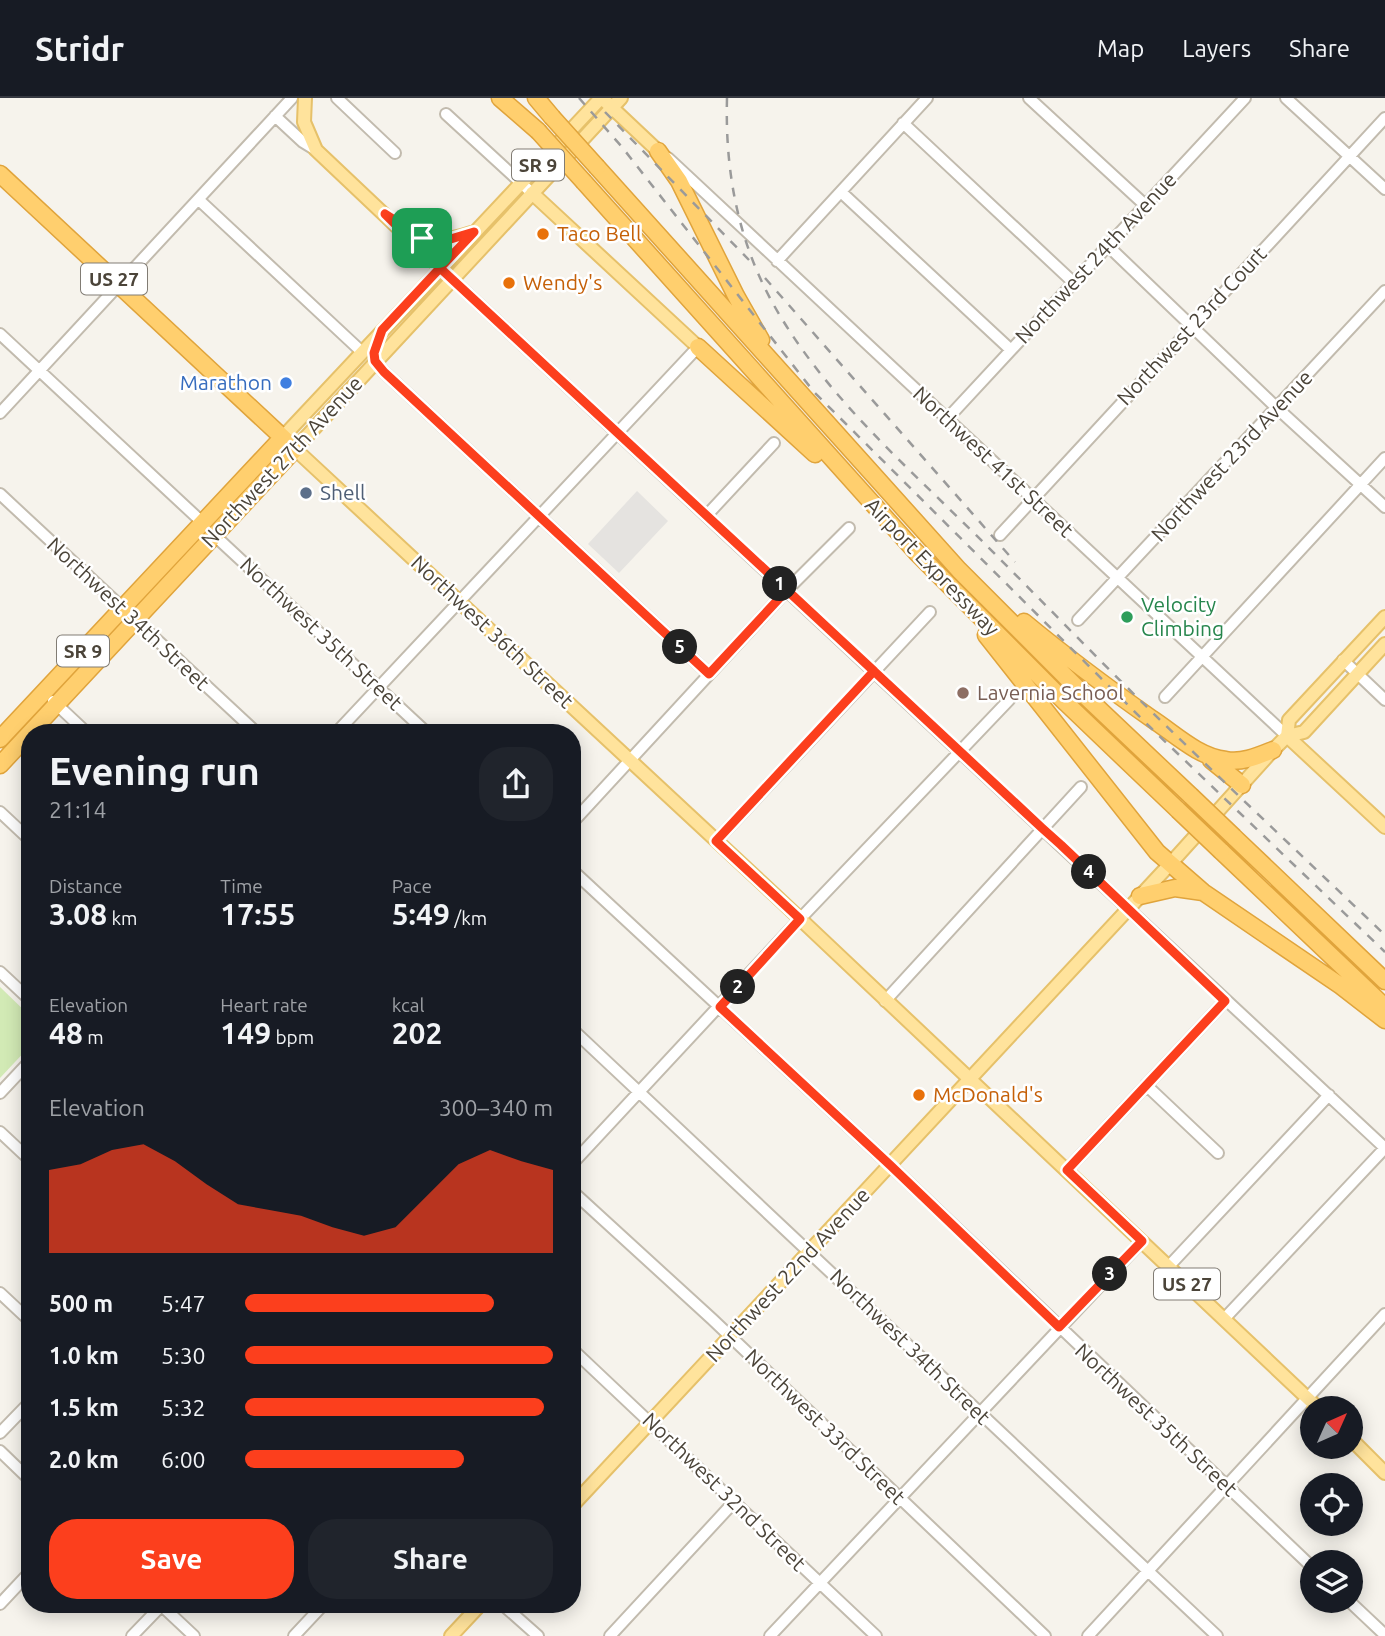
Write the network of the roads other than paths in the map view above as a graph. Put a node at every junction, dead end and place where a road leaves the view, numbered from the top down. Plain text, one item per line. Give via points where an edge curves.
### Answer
1 (292, 98) edge
2 (305, 98) edge
3 (337, 98) edge
4 (500, 98) edge
5 (509, 98) edge
6 (536, 98) edge
7 (601, 98) edge
8 (927, 98) edge
9 (1029, 98) edge
10 (1245, 98) edge
11 (1286, 98) edge
12 (616, 103) edge
13 (446, 114) dead end
14 (275, 116) junction
15 (1385, 118) edge
16 (903, 124) junction
17 (538, 131) junction
18 (316, 150) junction
19 (658, 151) junction
20 (395, 153) dead end
21 (1349, 156) junction
22 (0, 174) edge
23 (522, 183) junction
24 (1385, 189) edge
25 (532, 192) junction
26 (841, 192) junction
27 (199, 200) junction
28 (1145, 205) junction
29 (385, 214) junction
30 (474, 232) junction
31 (1107, 246) junction
32 (777, 261) junction
33 (440, 268) junction
34 (452, 279) junction
35 (1073, 282) junction
36 (121, 285) junction
37 (1385, 291) edge
38 (1192, 326) junction
39 (382, 330) junction
40 (0, 334) edge
41 (698, 347) junction
42 (1011, 350) junction
43 (362, 352) junction
44 (375, 361) junction
45 (778, 370) junction
46 (40, 371) junction
47 (1277, 408) junction
48 (0, 413) edge
49 (947, 419) junction
50 (618, 432) junction
51 (282, 438) junction
52 (774, 443) dead end
53 (295, 449) junction
54 (1385, 458) edge
55 (1360, 484) junction
56 (859, 491) junction
57 (0, 494) edge
58 (1032, 499) junction
59 (1385, 507) edge
60 (707, 515) junction
61 (540, 517) junction
62 (849, 528) dead end
63 (207, 534) junction
64 (1000, 535) dead end
65 (959, 570) junction
66 (1118, 578) junction
67 (787, 590) junction
68 (460, 602) junction
69 (965, 603) junction
70 (930, 612) dead end
71 (128, 614) junction
72 (1385, 617) edge
73 (1078, 620) dead end
74 (1385, 644) edge
75 (1202, 656) junction
76 (1343, 660) junction
77 (874, 671) junction
78 (709, 674) junction
79 (1357, 674) junction
80 (378, 688) junction
81 (1165, 697) dead end
82 (50, 698) junction
83 (1009, 700) dead end
84 (1385, 700) edge
85 (31, 724) edge
86 (77, 724) edge
87 (247, 724) edge
88 (344, 724) edge
89 (417, 724) edge
90 (1287, 736) junction
91 (21, 737) edge
92 (0, 738) edge
93 (1273, 750) junction
94 (960, 751) junction
95 (1200, 752) junction
96 (630, 760) junction
97 (0, 765) edge
98 (1242, 785) junction
99 (1081, 787) dead end
100 (0, 812) edge
101 (581, 813) edge
102 (1385, 827) edge
103 (1042, 828) junction
104 (21, 832) edge
105 (716, 841) junction
106 (1171, 863) junction
107 (581, 878) edge
108 (1203, 892) junction
109 (1140, 896) junction
110 (1128, 908) junction
111 (800, 919) junction
112 (0, 972) edge
113 (1385, 981) edge
114 (21, 992) edge
115 (885, 1001) junction
116 (1225, 1001) junction
117 (720, 1007) junction
118 (1385, 1007) edge
119 (1385, 1020) edge
120 (581, 1037) edge
121 (21, 1071) edge
122 (970, 1080) junction
123 (1146, 1085) junction
124 (639, 1092) junction
125 (0, 1093) edge
126 (1329, 1095) junction
127 (0, 1132) edge
128 (1385, 1148) edge
129 (21, 1152) edge
130 (1218, 1153) dead end
131 (581, 1154) edge
132 (890, 1165) junction
133 (1067, 1170) junction
134 (581, 1199) edge
135 (1142, 1241) junction
136 (810, 1251) junction
137 (1169, 1266) junction
138 (0, 1293) edge
139 (21, 1313) edge
140 (1385, 1314) edge
141 (1224, 1319) junction
142 (1059, 1327) junction
143 (731, 1336) junction
144 (581, 1357) edge
145 (1306, 1396) edge
146 (1310, 1396) edge
147 (1300, 1407) edge
148 (21, 1411) edge
149 (979, 1413) junction
150 (651, 1422) junction
151 (0, 1433) edge
152 (0, 1451) edge
153 (1363, 1451) edge
154 (21, 1471) edge
155 (1385, 1472) edge
156 (1227, 1487) junction
157 (581, 1496) edge
158 (899, 1497) junction
159 (734, 1502) junction
160 (1300, 1556) edge
161 (1149, 1571) junction
162 (21, 1582) edge
163 (819, 1583) junction
164 (0, 1604) edge
165 (154, 1613) edge
166 (170, 1613) edge
167 (315, 1613) edge
168 (473, 1613) edge
169 (512, 1613) edge
170 (1362, 1613) edge
171 (1385, 1635) edge
172 (132, 1636) edge
173 (194, 1636) edge
174 (293, 1636) edge
175 (451, 1636) edge
176 (538, 1636) edge
177 (610, 1636) edge
178 (769, 1636) edge
179 (876, 1636) edge
180 (1045, 1636) edge
181 (1088, 1636) edge
182 (1217, 1636) edge

1 - 14 street
2 - 18 main road via 304,122
3 - 20 street
4 - 17 highway
5 - 17 highway, Airport Expressway
6 - 45 highway, Airport Expressway, bridge
7 - 12 main road, Northwest 41st Street
7 - 23 main road, Northwest 27th Avenue / SR 9
8 - 16 street
9 - 28 street
10 - 28 street, Northwest 24th Avenue
11 - 21 street
12 - 19 main road, Northwest 41st Street
12 - 25 main road, Northwest 27th Avenue / SR 9
13 - 23 street
14 - 18 street
14 - 27 street
15 - 21 street, Northwest 23rd Court
16 - 26 street
16 - 35 street
17 - 56 highway, Airport Expressway, bridge
18 - 29 main road
19 - 32 street, Northwest 41st Street
19 - 45 highway via 679,181
21 - 24 street
21 - 38 street, Northwest 23rd Court
22 - 36 highway, Northwest 36th Street / US 27
23 - 25 street
23 - 30 main road, Northwest 27th Avenue / SR 9
25 - 34 main road, Northwest 27th Avenue / SR 9
25 - 41 main road
26 - 32 street
26 - 42 street
27 - 36 street
27 - 43 street
28 - 31 street, Northwest 24th Avenue
29 - 30 main road via 415,235 434,241
29 - 33 main road
30 - 33 main road, Northwest 27th Avenue / SR 9
31 - 35 street, Northwest 24th Avenue
31 - 38 street
32 - 49 street, Northwest 41st Street
33 - 34 main road
33 - 39 main road, Northwest 27th Avenue / SR 9
34 - 44 main road, Northwest 27th Avenue / SR 9
34 - 50 street
35 - 42 street, Northwest 24th Avenue
36 - 46 street
36 - 51 highway, Northwest 36th Street / US 27
37 - 47 street, Northwest 23rd Avenue
38 - 47 street
38 - 58 street, Northwest 23rd Court
39 - 43 main road, Northwest 27th Avenue / SR 9
39 - 44 main road
40 - 46 street, Northwest 35th Street
41 - 50 street
41 - 56 highway
42 - 49 street, Northwest 24th Avenue
43 - 51 main road, Northwest 27th Avenue / SR 9
44 - 53 main road, Northwest 27th Avenue / SR 9
44 - 61 street
45 - 65 highway, Airport Expressway
46 - 48 street
46 - 63 street, Northwest 35th Street
47 - 55 street
47 - 66 street, Northwest 23rd Avenue
49 - 58 street, Northwest 41st Street
50 - 60 street
50 - 61 street
51 - 53 highway, Northwest 36th Street / US 27
51 - 63 highway, Northwest 27th Avenue / SR 9
52 - 60 street
53 - 63 highway, Northwest 27th Avenue / SR 9
53 - 68 main road, Northwest 36th Street / US 27
54 - 55 street
55 - 59 street
55 - 75 street
56 - 69 highway, Airport Expressway
57 - 71 street, Northwest 34th Street
58 - 64 street, Northwest 23rd Court
58 - 66 street, Northwest 41st Street
60 - 67 street
61 - 68 street
61 - 78 street
62 - 67 street
63 - 71 highway, Northwest 27th Avenue / SR 9
63 - 80 street, Northwest 35th Street
65 - 95 highway via 1054,647
65 - 113 highway, Airport Expressway, bridge
66 - 73 street, Northwest 23rd Avenue
66 - 75 street, Northwest 41st Street
67 - 77 street
67 - 78 street
68 - 80 street
68 - 96 main road, Northwest 36th Street / US 27
69 - 106 highway via 1114,800
69 - 118 highway, Airport Expressway, bridge
70 - 77 street
71 - 82 highway, Northwest 27th Avenue / SR 9
71 - 87 street, Northwest 34th Street
72 - 76 main road, Northwest 22nd Avenue
74 - 79 main road, Northwest 22nd Avenue
75 - 81 street
75 - 90 street, Northwest 41st Street
76 - 79 street
76 - 90 main road, Northwest 22nd Avenue via 1289,720
77 - 94 street
77 - 105 street
78 - 96 street
79 - 84 street
79 - 90 main road, Northwest 22nd Avenue via 1304,732
80 - 88 street
80 - 89 street, Northwest 35th Street
82 - 85 highway, Northwest 27th Avenue / SR 9
82 - 86 street
82 - 92 highway, Northwest 27th Avenue / SR 9
83 - 94 street
90 - 93 main road, Northwest 22nd Avenue
90 - 102 main road, Northwest 41st Street
91 - 97 highway, Northwest 27th Avenue / SR 9
93 - 95 highway via 1234,761
93 - 98 main road, Northwest 22nd Avenue
94 - 103 street
94 - 111 street
95 - 98 highway
96 - 101 street
96 - 105 main road, Northwest 36th Street / US 27
98 - 106 main road, Northwest 22nd Avenue
99 - 103 street
100 - 104 street
103 - 110 street
103 - 115 street
105 - 111 main road, Northwest 36th Street / US 27
106 - 108 highway
106 - 109 main road, Northwest 22nd Avenue
107 - 117 street, Northwest 35th Street
108 - 109 highway via 1175,888
108 - 119 highway
109 - 110 main road, Northwest 22nd Avenue
110 - 116 street
110 - 122 main road, Northwest 22nd Avenue
111 - 115 main road, Northwest 36th Street / US 27
111 - 117 street
112 - 114 street
115 - 122 main road, Northwest 36th Street / US 27
116 - 123 street
116 - 126 street
117 - 124 street
117 - 132 street, Northwest 35th Street
120 - 124 street, Northwest 34th Street
121 - 125 street
122 - 132 main road, Northwest 22nd Avenue
122 - 133 main road, Northwest 36th Street / US 27
123 - 130 street
123 - 133 street
124 - 131 street
124 - 136 street, Northwest 34th Street
126 - 128 street
126 - 137 street
127 - 129 street
128 - 141 street
132 - 136 main road, Northwest 22nd Avenue
132 - 142 street, Northwest 35th Street
133 - 135 main road, Northwest 36th Street / US 27
134 - 143 street, Northwest 33rd Street
135 - 137 main road, Northwest 36th Street / US 27
135 - 142 street
136 - 143 main road, Northwest 22nd Avenue
136 - 149 street, Northwest 34th Street
137 - 141 main road, Northwest 36th Street / US 27
138 - 139 street
140 - 146 street
141 - 145 main road, Northwest 36th Street / US 27
142 - 149 street
142 - 156 street, Northwest 35th Street
143 - 150 main road, Northwest 22nd Avenue
143 - 158 street, Northwest 33rd Street
144 - 150 street, Northwest 32nd Street
147 - 156 street
148 - 151 street
149 - 158 street
149 - 161 street, Northwest 34th Street
150 - 157 main road, Northwest 22nd Avenue
150 - 159 street, Northwest 32nd Street
152 - 154 street
153 - 155 main road
156 - 160 street, Northwest 35th Street
156 - 161 street
158 - 163 street
158 - 180 street, Northwest 33rd Street
159 - 163 street, Northwest 32nd Street
159 - 177 street
161 - 181 street
161 - 182 street, Northwest 34th Street
162 - 164 street
163 - 178 street
163 - 179 street, Northwest 32nd Street
165 - 172 street
166 - 173 street
167 - 174 street
168 - 175 main road
169 - 176 street
170 - 171 street

